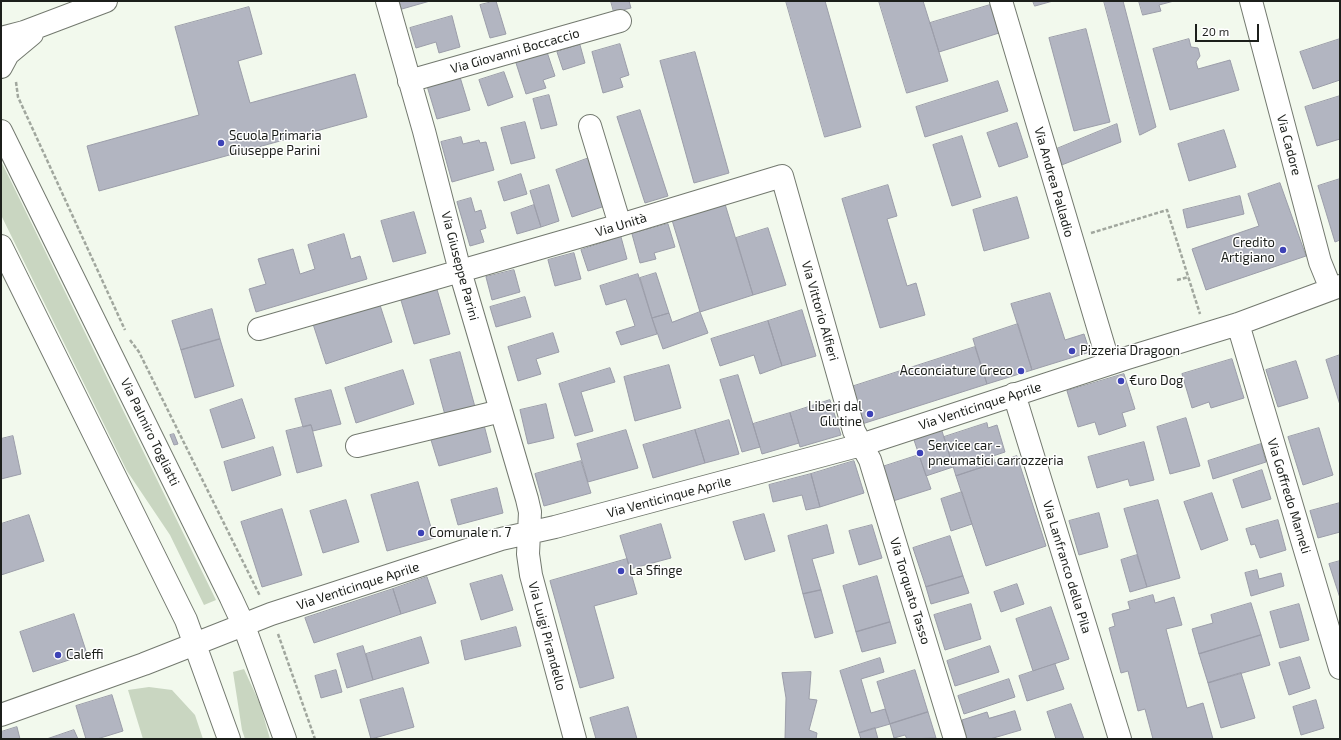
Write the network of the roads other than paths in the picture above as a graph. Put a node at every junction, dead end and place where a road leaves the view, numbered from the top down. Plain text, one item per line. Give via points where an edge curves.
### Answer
1 (106, 1) edge
2 (387, 1) edge
3 (1001, 1) edge
4 (1251, 1) edge
5 (54, 21) junction
6 (620, 21) dead end
7 (1, 38) edge
8 (8, 71) edge
9 (409, 81) junction
10 (590, 126) dead end
11 (1, 131) edge
12 (782, 176) joint
13 (620, 225) junction
14 (1, 246) edge
15 (460, 271) junction
16 (1335, 287) edge
17 (1238, 324) junction
18 (259, 330) dead end
19 (1109, 364) junction
20 (1014, 394) junction
21 (501, 411) junction
22 (861, 445) junction
23 (356, 446) dead end
24 (530, 531) junction
25 (244, 626) junction
26 (195, 645) junction
27 (1340, 668) edge
28 (1, 715) edge
29 (229, 739) edge
30 (285, 739) edge
31 (575, 739) edge
32 (954, 739) edge
33 (1120, 739) edge

1 - 5 street
2 - 9 street, Via Giuseppe Parini
3 - 19 street, Via Andrea Palladio
4 - 16 street, Via Cadore via 1320,262
5 - 7 street
5 - 8 street via 8,54
6 - 9 street, Via Giovanni Boccaccio
9 - 15 street, Via Giuseppe Parini
10 - 13 street
11 - 25 street, Via Palmiro Togliatti
12 - 13 street, Via Unità
12 - 22 street, Via Vittorio Alfieri via 854,431
13 - 15 street, Via Unità
14 - 26 street via 182,613
15 - 18 street, Via Unità
15 - 21 street, Via Giuseppe Parini
16 - 17 street, Via Venticinque Aprile
17 - 19 street, Via Venticinque Aprile
17 - 27 street, Via Goffredo Mameli
19 - 20 street, Via Venticinque Aprile
20 - 22 street, Via Venticinque Aprile
20 - 33 street, Via Lanfranco della Pila
21 - 23 street
21 - 24 street, Via Giuseppe Parini via 527,499
22 - 24 street, Via Venticinque Aprile via 555,527
22 - 32 street, Via Torquato Tasso via 870,460
24 - 25 street, Via Venticinque Aprile via 271,614
24 - 31 street, Via Luigi Pirandello via 528,554 531,575
25 - 26 street, Via Venticinque Aprile
25 - 30 street, Via Palmiro Togliatti
26 - 28 street, Via Venticinque Aprile
26 - 29 street

